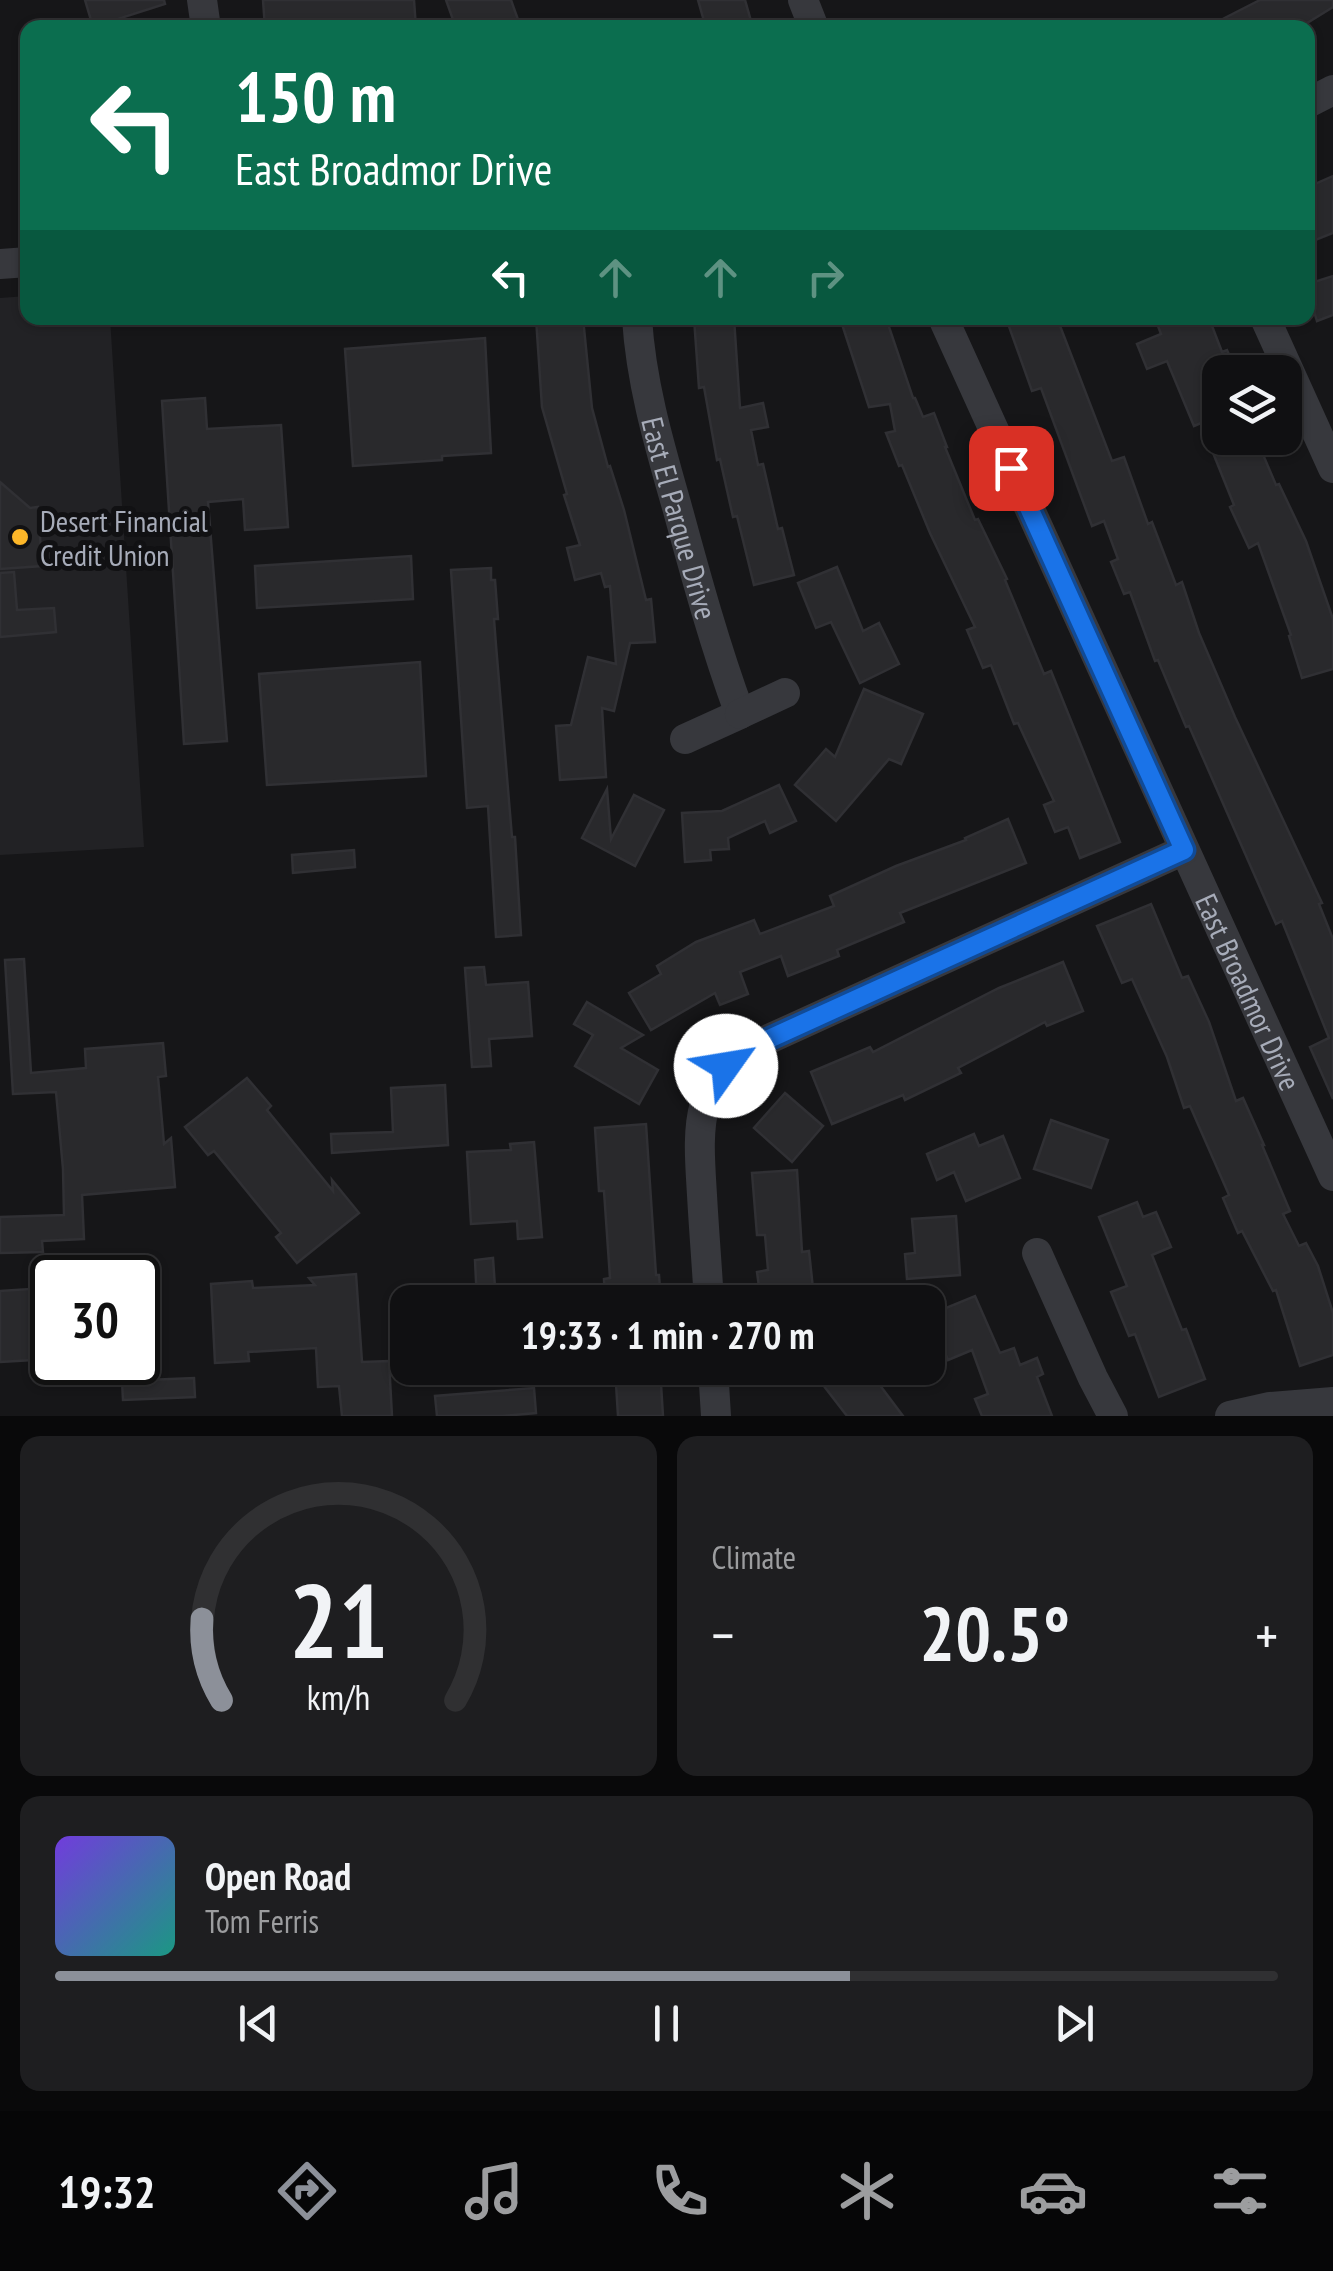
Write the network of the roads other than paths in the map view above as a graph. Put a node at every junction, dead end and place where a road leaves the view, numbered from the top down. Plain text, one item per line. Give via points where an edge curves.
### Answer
1 (638, 325) edge
2 (946, 325) edge
3 (1268, 325) edge
4 (1333, 468) edge
5 (786, 694) dead end
6 (740, 714) junction
7 (685, 739) dead end
8 (1184, 850) junction
9 (1333, 1176) edge
10 (1037, 1253) dead end
11 (708, 1285) edge
12 (714, 1385) edge
13 (1333, 1402) edge
14 (716, 1416) edge
15 (1114, 1416) edge
16 (1230, 1416) edge

1 - 6 street, East El Parque Drive via 652,415
2 - 8 street, East Broadmor Drive
3 - 4 street
5 - 6 street
6 - 7 street
8 - 9 street, East Broadmor Drive
8 - 11 street via 760,1043 726,1066 705,1100 698,1140
10 - 15 street
12 - 14 street
13 - 16 street

